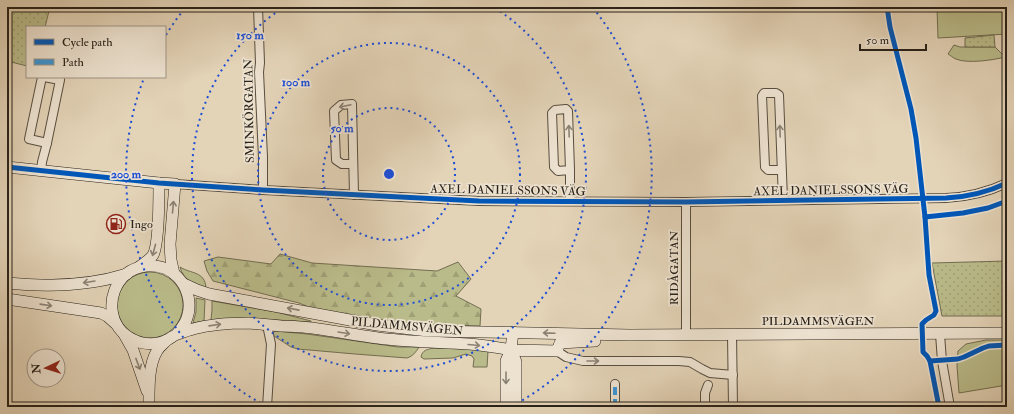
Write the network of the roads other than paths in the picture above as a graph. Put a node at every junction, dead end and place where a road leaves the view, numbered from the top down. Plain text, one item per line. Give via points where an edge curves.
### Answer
1 (258, 7) edge
2 (43, 78) edge
3 (49, 78) edge
4 (47, 143) junction
5 (353, 164) junction
6 (7, 167) edge
7 (570, 170) junction
8 (781, 170) junction
9 (41, 171) junction
10 (159, 183) junction
11 (1007, 183) edge
12 (176, 184) junction
13 (262, 190) junction
14 (354, 195) junction
15 (783, 200) junction
16 (570, 201) junction
17 (686, 202) junction
18 (139, 267) junction
19 (127, 274) junction
20 (174, 274) junction
21 (7, 283) edge
22 (184, 284) junction
23 (7, 300) edge
24 (266, 325) junction
25 (121, 330) junction
26 (513, 332) junction
27 (1007, 333) edge
28 (177, 334) junction
29 (686, 334) junction
30 (732, 334) junction
31 (940, 334) junction
32 (630, 335) junction
33 (166, 341) junction
34 (511, 349) junction
35 (557, 350) junction
36 (733, 375) junction
37 (615, 384) dead end
38 (708, 385) dead end
39 (149, 402) edge
40 (267, 407) edge
41 (506, 407) edge
42 (516, 407) edge
43 (614, 407) edge
44 (705, 407) edge
45 (733, 407) edge
46 (950, 407) edge

1 - 13 street, SMINKÖRGATAN
2 - 4 street via 29,139
3 - 4 street via 60,80
4 - 9 street
5 -> 5 street via 352,104 341,105 334,111 336,160 342,164
5 - 14 street
6 - 9 main road, AXEL DANIELSSONS VÄG
7 -> 7 street via 568,111 554,110 554,167 558,170
7 - 16 street
8 -> 8 street via 778,95 764,93 762,96 765,167 768,170
8 - 15 street
9 - 10 main road, AXEL DANIELSSONS VÄG
10 - 12 main road, AXEL DANIELSSONS VÄG
10 -> 18 main road via 155,252
11 - 15 street, AXEL DANIELSSONS VÄG via 958,197
12 - 13 street, AXEL DANIELSSONS VÄG
20 -> 12 main road via 170,260 170,244
13 - 14 street, AXEL DANIELSSONS VÄG
14 - 16 street, AXEL DANIELSSONS VÄG via 479,201
15 - 17 street, AXEL DANIELSSONS VÄG
16 - 17 street, AXEL DANIELSSONS VÄG
17 - 29 street, RIDÅGATAN
18 - 19 main road
18 - 20 main road, PILDAMMSVÄGEN via 163,268
19 -> 21 main road via 82,283
19 - 25 main road via 113,292 111,303 113,315
20 - 22 main road, PILDAMMSVÄGEN
26 -> 22 main road, PILDAMMSVÄGEN via 428,331 377,325 209,294
22 - 28 main road, PILDAMMSVÄGEN via 188,292 189,310 183,327
23 -> 25 main road, PILDAMMSVÄGEN via 101,313
28 -> 24 main road, PILDAMMSVÄGEN via 194,328 222,324
24 -> 34 main road, PILDAMMSVÄGEN via 312,328 384,339
24 - 40 street via 271,344
25 - 33 main road, PILDAMMSVÄGEN via 133,340 144,344
25 -> 39 main road via 133,350
32 -> 26 main road, PILDAMMSVÄGEN
26 - 34 main road
27 - 31 main road, PILDAMMSVÄGEN
28 - 33 main road, PILDAMMSVÄGEN
29 - 30 main road, PILDAMMSVÄGEN
29 - 32 main road, PILDAMMSVÄGEN
30 - 31 main road, PILDAMMSVÄGEN
30 - 36 street
31 - 46 street
32 - 35 main road, PILDAMMSVÄGEN via 605,340 560,343
33 - 39 main road via 156,351 152,363
34 - 35 main road, PILDAMMSVÄGEN
34 -> 41 main road via 506,361
34 - 42 main road via 516,362
35 -> 36 street via 566,357 583,361 690,362 710,372
36 - 45 street
37 - 43 street
38 - 44 street

